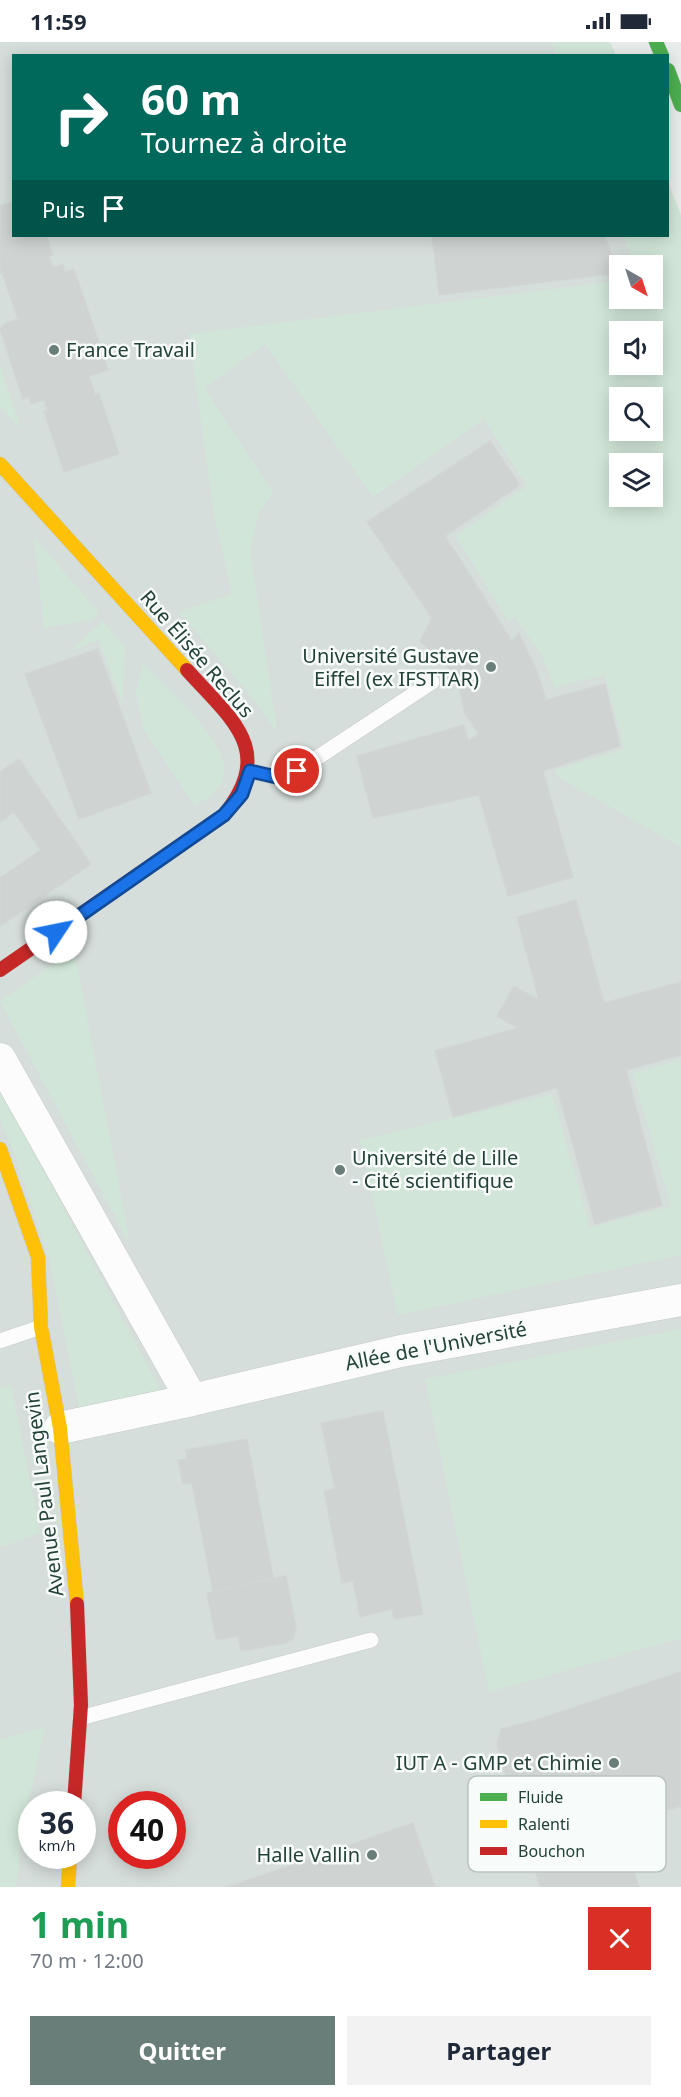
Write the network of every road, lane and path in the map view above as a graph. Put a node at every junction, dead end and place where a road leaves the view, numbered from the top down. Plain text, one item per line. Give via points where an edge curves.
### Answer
1 (669, 73) edge
2 (681, 105) edge
3 (0, 464) edge
4 (432, 682) dead end
5 (250, 771) junction
6 (0, 970) edge
7 (0, 1059) edge
8 (0, 1149) edge
9 (681, 1300) edge
10 (41, 1327) junction
11 (0, 1341) edge
12 (192, 1400) junction
13 (60, 1428) junction
14 (371, 1640) dead end
15 (80, 1718) junction
16 (75, 1791) edge
17 (69, 1869) edge
18 (68, 1887) edge

1 - 2 main road
3 - 5 main road, Rue Élisée Reclus via 237,725 248,748
4 - 5 lane via 285,779
5 - 6 main road via 242,794 224,815
7 - 12 street
8 - 10 main road, Avenue Paul Langevin via 38,1257
9 - 12 street, Allée de l'Université via 401,1351
10 - 11 lane
10 - 13 main road, Avenue Paul Langevin
12 - 13 street, Allée de l'Université
13 - 15 main road, Avenue Paul Langevin via 79,1623
14 - 15 lane
15 - 16 main road, Avenue Paul Langevin
17 - 18 main road

